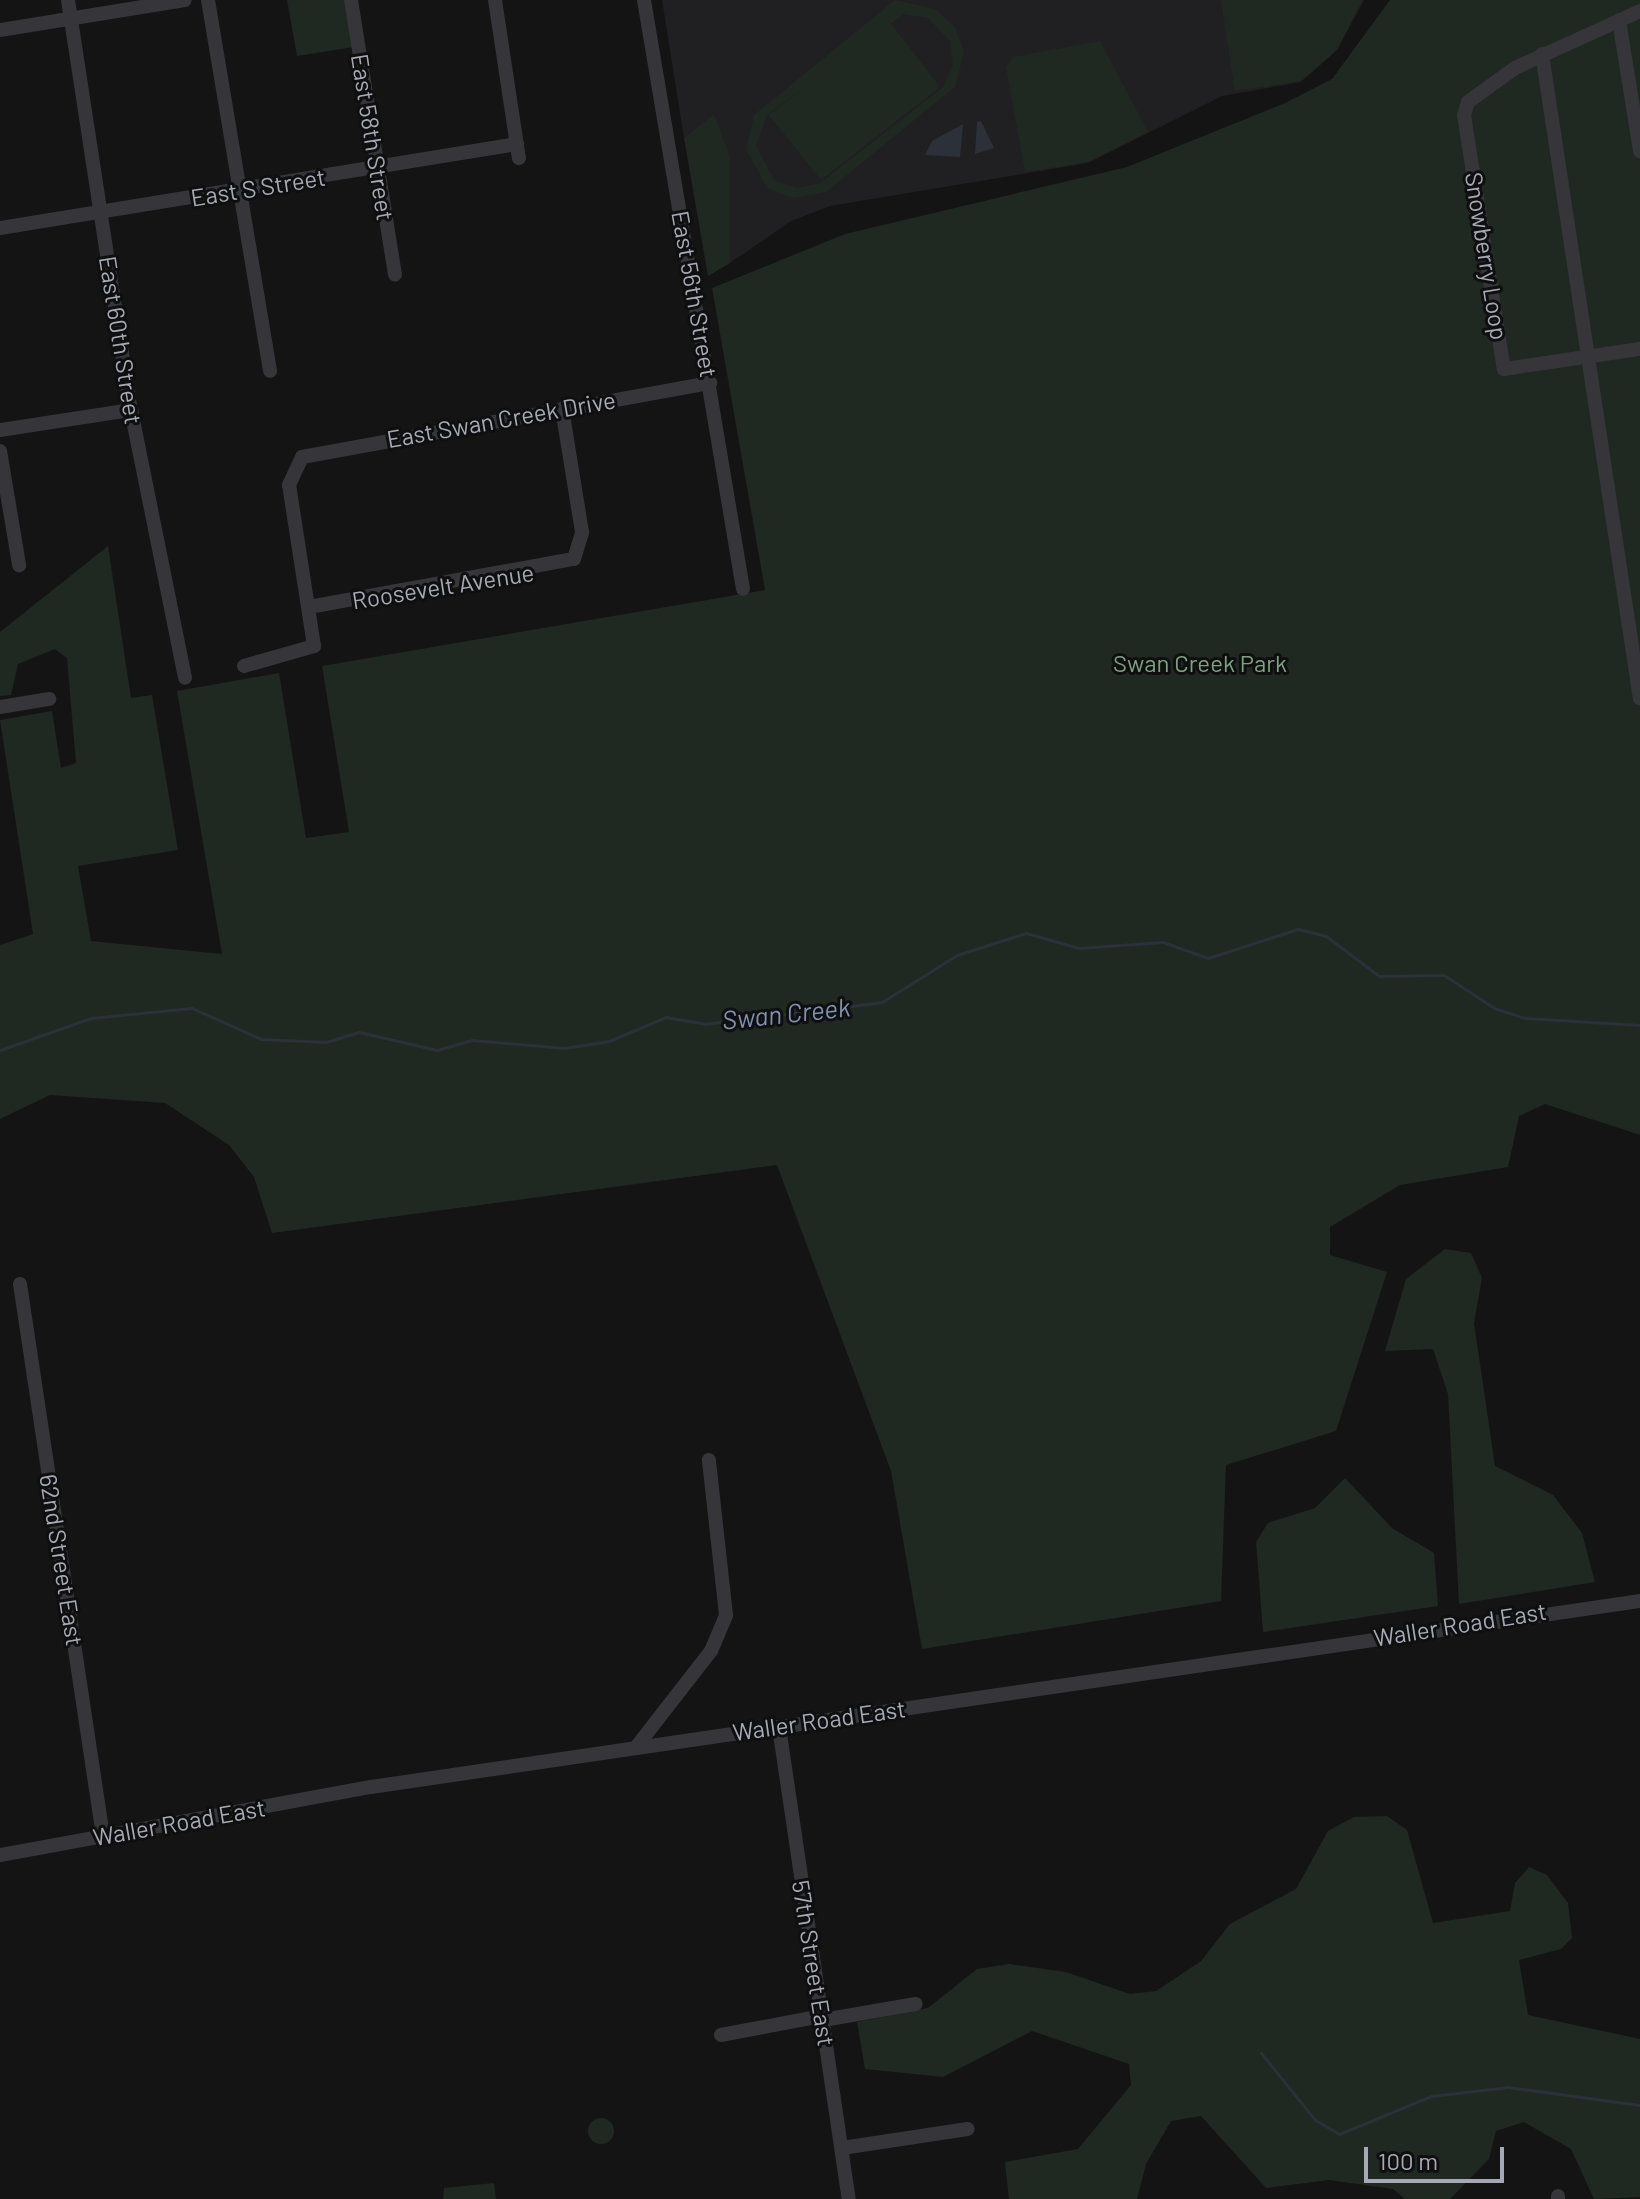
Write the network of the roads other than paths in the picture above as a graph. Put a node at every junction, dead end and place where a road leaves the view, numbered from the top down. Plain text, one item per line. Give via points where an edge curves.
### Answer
1 (68, 0) edge
2 (185, 0) edge
3 (208, 0) edge
4 (351, 0) edge
5 (495, 0) edge
6 (644, 0) edge
7 (1640, 11) edge
8 (70, 19) junction
9 (1619, 20) junction
10 (0, 30) edge
11 (1542, 54) junction
12 (1640, 151) edge
13 (377, 167) junction
14 (239, 190) junction
15 (101, 212) junction
16 (0, 228) edge
17 (395, 274) dead end
18 (1640, 349) edge
19 (1588, 357) junction
20 (270, 371) dead end
21 (710, 383) junction
22 (562, 409) junction
23 (131, 410) junction
24 (0, 430) edge
25 (0, 451) edge
26 (19, 565) dead end
27 (743, 589) dead end
28 (309, 607) junction
29 (244, 666) dead end
30 (185, 678) dead end
31 (49, 699) dead end
32 (1640, 699) edge
33 (0, 707) edge
34 (20, 1284) dead end
35 (709, 1460) dead end
36 (1640, 1601) edge
37 (779, 1727) junction
38 (637, 1746) junction
39 (103, 1836) junction
40 (0, 1855) edge
41 (916, 2004) dead end
42 (822, 2018) junction
43 (721, 2035) dead end
44 (968, 2129) dead end
45 (842, 2148) junction
46 (849, 2199) edge

1 - 8 street, East 60th Street
2 - 8 street
3 - 14 street
4 - 13 street, East 58th Street
5 - 13 street, East S Street via 518,151
6 - 21 street, East 56th Street
7 - 9 street, Snowberry Loop
8 - 10 street
8 - 15 street, East 60th Street
9 - 11 street, Snowberry Loop
9 - 12 street
11 - 19 street
11 - 19 street, Snowberry Loop via 1468,102 1465,126 1504,369
13 - 14 street, East S Street
13 - 17 street, East 58th Street
14 - 15 street, East S Street
14 - 20 street
15 - 16 street, East S Street
15 - 23 street, East 60th Street
18 - 19 street
19 - 32 street
21 - 22 street, East Swan Creek Drive
21 - 27 street, East 56th Street
22 - 28 street, East Swan Creek Drive via 313,452 295,462 289,485
22 - 28 street, Roosevelt Avenue via 582,532 574,559
23 - 24 street
23 - 30 street, East 60th Street
25 - 26 street
28 - 29 street via 315,644 309,652
31 - 33 street
34 - 39 street, 62nd Street East
35 - 38 street via 726,1615 711,1651
36 - 37 street, Waller Road East
37 - 38 street, Waller Road East
37 - 42 street, 57th Street East
38 - 39 street, Waller Road East
39 - 40 street, Waller Road East
41 - 42 street
42 - 43 street
42 - 45 street, 57th Street East
44 - 45 street
45 - 46 street, 57th Street East

